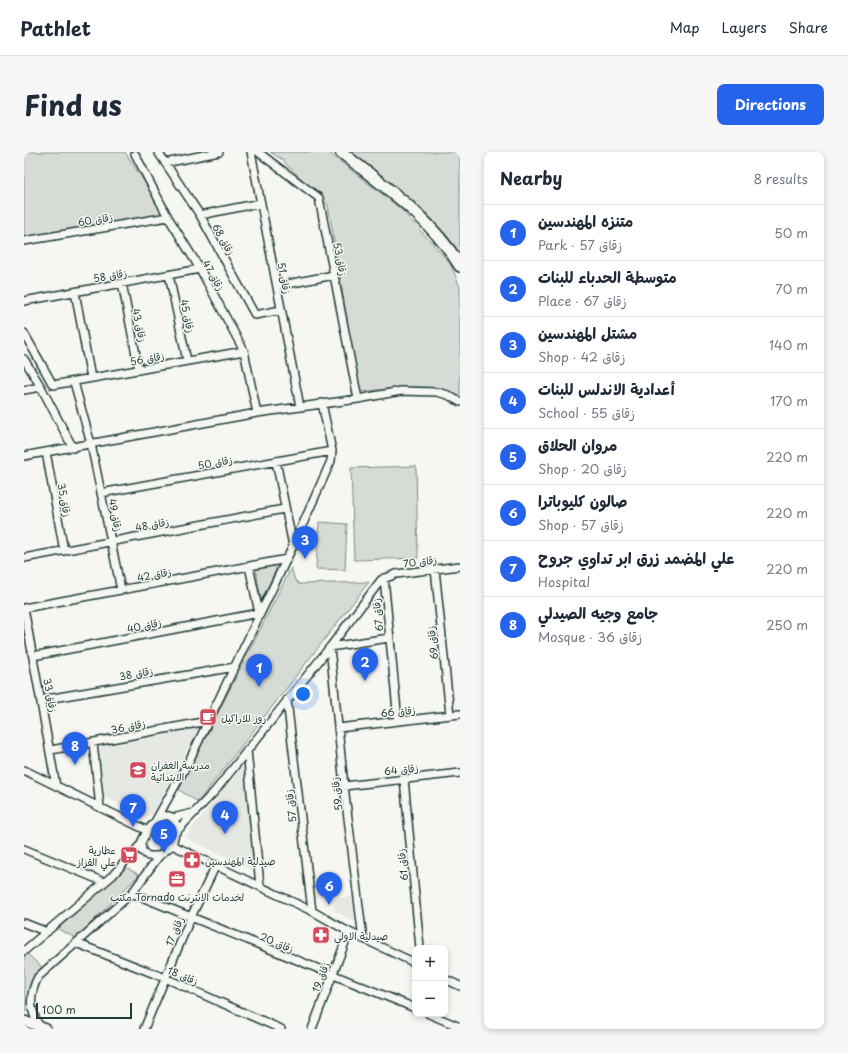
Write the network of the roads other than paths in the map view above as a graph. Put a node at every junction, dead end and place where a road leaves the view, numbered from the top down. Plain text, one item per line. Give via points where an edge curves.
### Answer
1 (158, 152) edge
2 (219, 152) edge
3 (251, 152) edge
4 (258, 152) edge
5 (340, 152) edge
6 (135, 154) dead end
7 (165, 163) junction
8 (261, 203) junction
9 (200, 215) junction
10 (168, 217) junction
11 (24, 241) edge
12 (460, 266) edge
13 (200, 269) junction
14 (169, 275) junction
15 (334, 275) junction
16 (122, 283) junction
17 (276, 286) junction
18 (75, 292) junction
19 (24, 301) edge
20 (281, 310) junction
21 (24, 333) edge
22 (244, 351) junction
23 (24, 359) edge
24 (187, 361) junction
25 (140, 370) junction
26 (91, 378) junction
27 (74, 382) junction
28 (41, 387) junction
29 (24, 390) edge
30 (358, 399) junction
31 (460, 402) edge
32 (322, 403) junction
33 (300, 407) junction
34 (257, 413) junction
35 (91, 444) junction
36 (73, 448) junction
37 (332, 451) junction
38 (46, 452) junction
39 (24, 456) edge
40 (276, 461) junction
41 (101, 493) junction
42 (284, 509) junction
43 (111, 542) junction
44 (293, 546) junction
45 (64, 551) junction
46 (24, 558) edge
47 (287, 559) junction
48 (249, 566) junction
49 (460, 566) edge
50 (435, 569) junction
51 (384, 578) junction
52 (121, 590) junction
53 (24, 608) edge
54 (259, 613) junction
55 (389, 638) junction
56 (330, 646) junction
57 (33, 656) junction
58 (235, 667) junction
59 (42, 700) junction
60 (288, 700) junction
61 (460, 714) edge
62 (450, 715) junction
63 (398, 721) junction
64 (208, 722) junction
65 (338, 728) junction
66 (93, 743) junction
67 (51, 750) junction
68 (247, 750) junction
69 (24, 770) edge
70 (460, 773) edge
71 (404, 779) junction
72 (56, 786) junction
73 (344, 786) junction
74 (171, 795) junction
75 (100, 807) junction
76 (195, 812) junction
77 (170, 817) junction
78 (156, 820) junction
79 (148, 831) junction
80 (176, 832) junction
81 (141, 844) junction
82 (172, 845) junction
83 (24, 849) edge
84 (159, 856) junction
85 (216, 865) junction
86 (104, 882) junction
87 (260, 886) junction
88 (132, 893) junction
89 (312, 911) junction
90 (191, 917) junction
91 (24, 923) edge
92 (47, 932) junction
93 (349, 932) junction
94 (363, 939) junction
95 (76, 943) junction
96 (420, 945) edge
97 (24, 952) edge
98 (412, 962) edge
99 (331, 975) junction
100 (165, 978) junction
101 (448, 980) edge
102 (460, 986) edge
103 (412, 1007) edge
104 (436, 1017) edge
105 (24, 1021) edge
106 (460, 1027) edge
107 (43, 1028) edge
108 (144, 1029) edge
109 (281, 1029) edge
110 (312, 1029) edge

1 - 7 street, زقاق 68
2 - 7 street
3 - 8 street, زقاق 51
4 - 15 street, زقاق 53 via 319,198
5 - 12 highway via 427,222 441,237
6 - 10 street, زقاق 47
7 - 9 street, زقاق 68
8 - 9 street
8 - 17 street, زقاق 51
9 - 20 street, زقاق 68 via 255,315
10 - 11 street, زقاق 60
10 - 13 street, زقاق 47
13 - 14 street, زقاق 58
13 - 22 street, زقاق 47
14 - 16 street, زقاق 58
14 - 24 street, زقاق 45
15 - 17 street
15 - 30 street, زقاق 53
16 - 18 street, زقاق 58
16 - 25 street, زقاق 43
17 - 20 street, زقاق 51
18 - 19 street, زقاق 58
18 - 26 street
20 - 33 street, زقاق 51
21 - 27 street, زقاق 56 via 53,385
22 - 24 street, زقاق 56
22 - 34 street, زقاق 47
23 - 28 street
24 - 25 street, زقاق 56
25 - 26 street, زقاق 56
26 - 27 street, زقاق 56
27 - 35 street, زقاق 49
28 - 29 street
28 - 36 street
30 - 31 street via 419,390 443,393
30 - 32 street
32 - 33 street
32 - 37 street
33 - 34 street
34 - 35 street
35 - 36 street
35 - 41 street, زقاق 49
36 - 38 street
37 - 40 street, زقاق 50
37 - 44 street via 331,462
38 - 39 street
38 - 45 street, زقاق 35
40 - 41 street, زقاق 50
40 - 42 street
41 - 43 street, زقاق 49
42 - 43 street, زقاق 48
42 - 44 street
43 - 45 street, زقاق 48
43 - 52 street, زقاق 49
44 - 47 street
45 - 46 street, زقاق 48
47 - 48 street, زقاق 42
47 - 54 street
48 - 52 street, زقاق 42
48 - 54 street
49 - 50 street, زقاق 70
50 - 51 street, زقاق 70
50 - 62 street, زقاق 69
51 - 55 street, زقاق 67
51 - 56 street
52 - 53 street, زقاق 42
53 - 57 street, زقاق 33
54 - 57 street, زقاق 40
54 - 58 street
55 - 56 street
55 - 63 street, زقاق 67
56 - 60 street
56 - 65 street, زقاق 59
57 - 59 street, زقاق 33
58 - 59 street, زقاق 38
58 - 64 street
59 - 67 street, زقاق 33
60 - 68 street
60 - 89 street, زقاق 57
61 - 62 street, زقاق 66
62 - 63 street, زقاق 66
63 - 65 street, زقاق 66
64 - 66 street, زقاق 36
64 - 74 street
65 - 73 street, زقاق 59
66 - 67 street, زقاق 36
66 - 75 street
67 - 72 street, زقاق 33
68 - 76 street
68 - 87 street
69 - 72 street
70 - 71 street, زقاق 64
71 - 73 street, زقاق 64
71 - 96 street, زقاق 61
72 - 75 street
73 - 94 street, زقاق 59
74 - 77 street
74 - 78 street
75 - 79 street
76 - 77 street
76 - 80 street
77 - 78 street via 162,816
77 - 80 street via 177,826
78 - 79 street
79 - 81 street
80 - 82 street
81 - 84 street via 142,851 148,856
81 - 86 street
82 - 84 street
82 - 85 street
83 - 86 street
84 - 88 street
85 - 87 street
85 - 90 street, زقاق 17
86 - 92 street
87 - 89 street
88 - 90 street, زقاق 20
88 - 95 street
89 - 93 street
90 - 99 street, زقاق 20
90 - 100 street, زقاق 17
91 - 92 street
92 - 97 street
93 - 94 street
93 - 99 street, زقاق 19
94 - 98 street
95 - 100 street, زقاق 18
95 - 107 street via 38,977 35,984 31,1002 35,1020
99 - 103 street, زقاق 20
99 - 110 street, زقاق 19
100 - 108 street, زقاق 17
100 - 109 street, زقاق 18
101 - 102 street
104 - 106 street
105 - 107 main road

